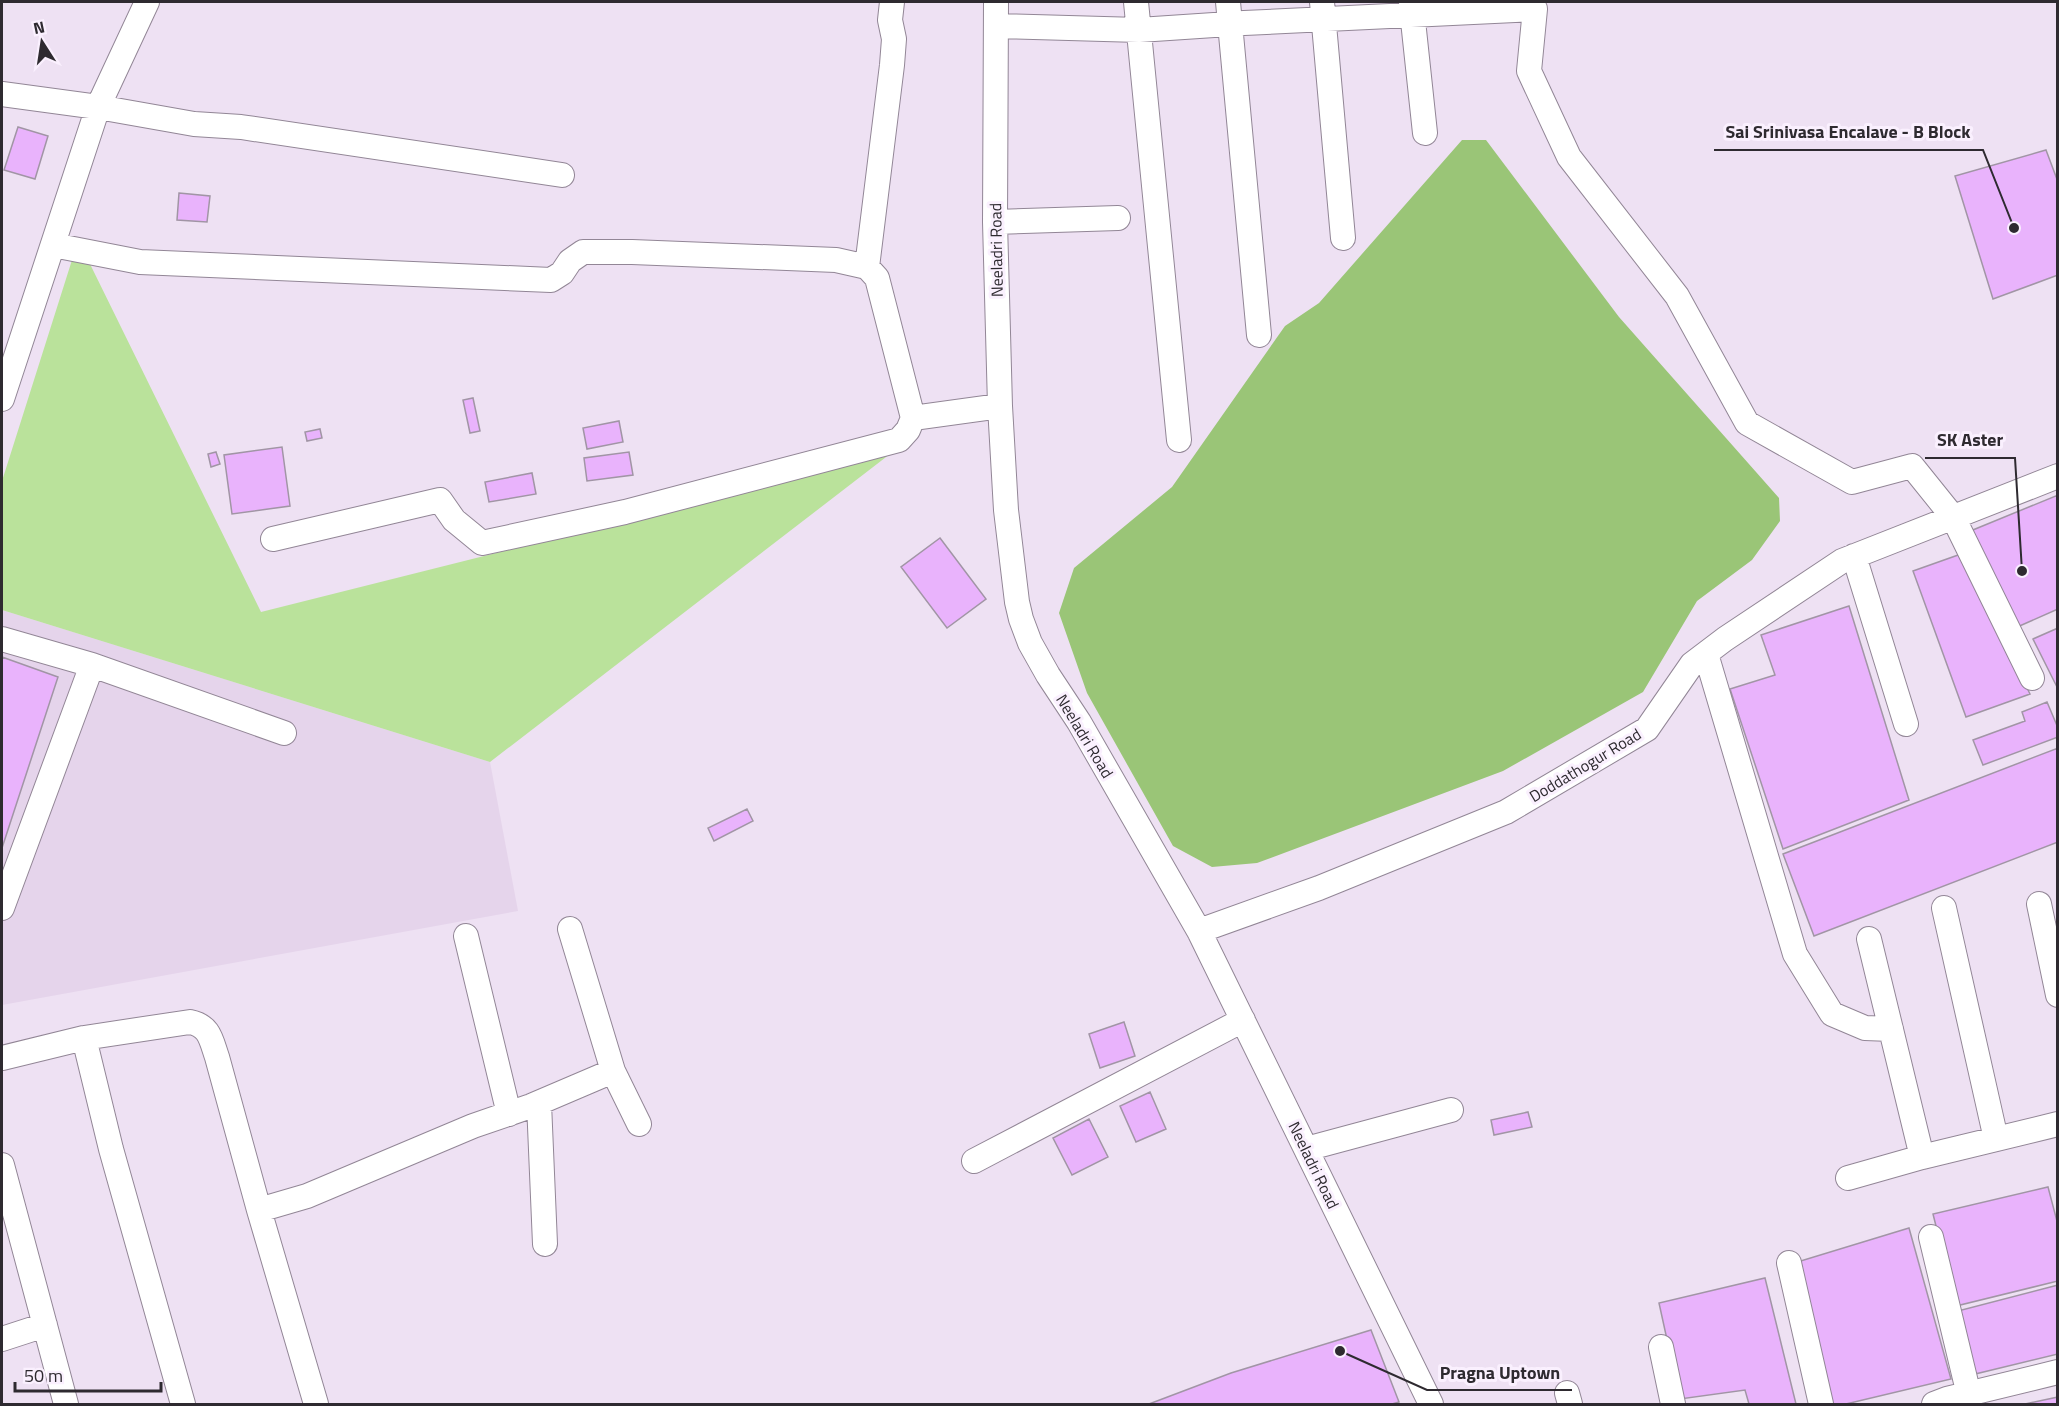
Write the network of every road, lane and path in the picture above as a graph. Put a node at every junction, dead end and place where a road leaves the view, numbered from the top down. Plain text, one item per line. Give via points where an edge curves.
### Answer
1 (147, 2) edge
2 (892, 2) edge
3 (996, 2) edge
4 (1136, 2) edge
5 (1508, 5) edge
6 (1411, 8) edge
7 (1323, 10) edge
8 (1229, 13) edge
9 (996, 26) junction
10 (1139, 30) junction
11 (2, 94) edge
12 (98, 107) junction
13 (1425, 133) dead end
14 (562, 176) dead end
15 (1118, 218) dead end
16 (995, 222) junction
17 (1343, 238) dead end
18 (54, 245) junction
19 (867, 267) junction
20 (1259, 335) dead end
21 (2, 399) edge
22 (1000, 406) junction
23 (913, 418) junction
24 (1179, 440) dead end
25 (2058, 476) edge
26 (1953, 518) junction
27 (273, 539) dead end
28 (1854, 556) junction
29 (2, 639) edge
30 (1706, 654) junction
31 (92, 665) junction
32 (2032, 678) dead end
33 (1906, 723) dead end
34 (284, 733) dead end
35 (2039, 904) dead end
36 (2, 908) edge
37 (1944, 908) dead end
38 (570, 929) dead end
39 (1199, 931) junction
40 (466, 936) dead end
41 (1869, 939) dead end
42 (2058, 995) edge
43 (1243, 1020) junction
44 (1891, 1029) junction
45 (84, 1038) junction
46 (2, 1058) edge
47 (613, 1071) junction
48 (539, 1103) junction
49 (1451, 1110) dead end
50 (508, 1114) junction
51 (639, 1124) dead end
52 (2058, 1124) edge
53 (1996, 1139) junction
54 (1306, 1149) junction
55 (1922, 1157) junction
56 (974, 1161) dead end
57 (2, 1165) edge
58 (1848, 1178) dead end
59 (259, 1210) junction
60 (1931, 1237) dead end
61 (545, 1244) dead end
62 (1789, 1263) dead end
63 (45, 1325) junction
64 (2, 1339) edge
65 (1661, 1347) dead end
66 (2058, 1372) edge
67 (1969, 1395) junction
68 (66, 1404) edge
69 (183, 1404) edge
70 (316, 1404) edge
71 (1431, 1404) edge
72 (1673, 1404) edge
73 (1821, 1404) edge
74 (1934, 1404) edge

1 - 12 street
2 - 19 street via 892,65
3 - 9 street, Neeladri Road
4 - 10 street
5 - 6 street
5 - 26 street via 1535,9 1529,70 1569,157 1677,296 1746,423 1852,482 1912,466
6 - 7 street
6 - 13 street
7 - 8 street
7 - 17 street
8 - 10 street
8 - 20 street
9 - 10 street
9 - 16 street, Neeladri Road
10 - 24 street
11 - 12 street
12 - 14 street
12 - 18 street
15 - 16 street
16 - 22 street, Neeladri Road
18 - 19 street via 140,262 551,280 583,252 836,260
18 - 21 street
19 - 23 street via 877,278
22 - 23 street
22 - 39 street, Neeladri Road via 1006,510 1017,602 1030,643
23 - 27 street via 900,440 625,512 482,543 454,520 440,500
25 - 26 street, Doddathogur Road
26 - 28 street, Doddathogur Road
26 - 32 street
28 - 30 street, Doddathogur Road
28 - 33 street
29 - 31 street
30 - 39 street, Doddathogur Road via 1692,664 1647,729 1506,812 1319,888
30 - 44 street via 1796,954 1832,1014 1865,1028
31 - 34 street
31 - 36 street
35 - 42 street
37 - 53 street
38 - 47 street
39 - 43 street, Neeladri Road
40 - 50 street
41 - 44 street
43 - 54 street, Neeladri Road
43 - 56 street
44 - 55 street
45 - 46 street
45 - 59 street via 190,1022 200,1024 217,1057
45 - 69 street
47 - 48 street
47 - 51 street
48 - 50 street
48 - 61 street
49 - 54 street
50 - 59 street via 307,1196
52 - 53 street
53 - 55 street
54 - 71 street, Neeladri Road
55 - 58 street
57 - 63 street
59 - 70 street
60 - 67 street
62 - 73 street
63 - 64 street
63 - 68 street
65 - 72 street
66 - 67 street
67 - 74 street

